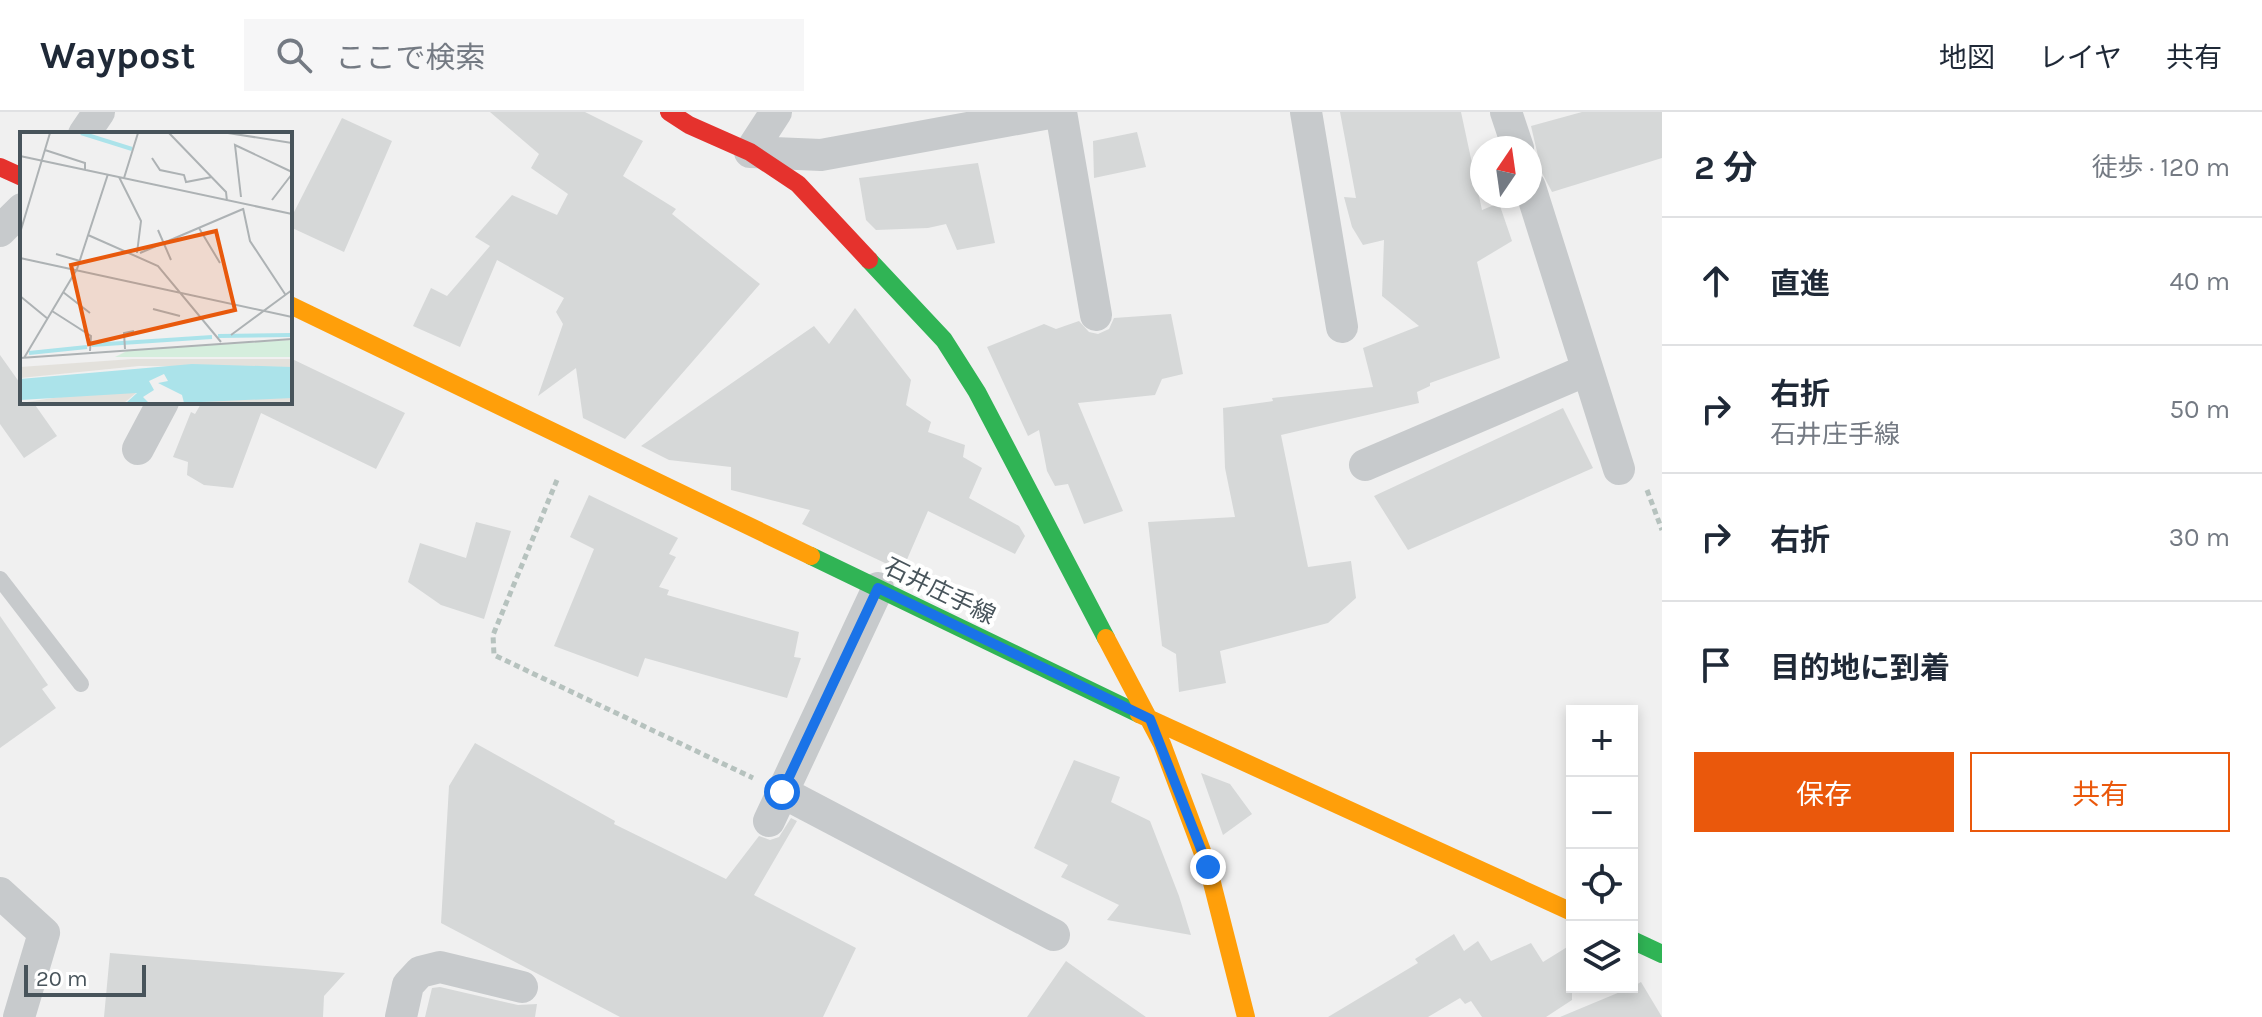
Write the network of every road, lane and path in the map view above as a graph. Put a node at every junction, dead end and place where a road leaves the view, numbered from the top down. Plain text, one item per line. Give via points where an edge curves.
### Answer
1 (99, 112) edge
2 (669, 112) edge
3 (776, 112) edge
4 (1058, 112) edge
5 (1306, 112) edge
6 (1506, 112) edge
7 (85, 132) edge
8 (1514, 136) edge
9 (750, 152) junction
10 (0, 167) edge
11 (20, 176) edge
12 (1537, 208) edge
13 (20, 211) edge
14 (0, 231) edge
15 (292, 306) edge
16 (1096, 315) dead end
17 (1342, 327) dead end
18 (1587, 370) junction
19 (162, 404) edge
20 (138, 449) dead end
21 (1365, 465) dead end
22 (1619, 469) dead end
23 (558, 477) dead end
24 (1654, 484) dead end
25 (1662, 530) edge
26 (0, 579) edge
27 (878, 588) junction
28 (81, 684) dead end
29 (1150, 719) junction
30 (782, 792) junction
31 (769, 821) dead end
32 (0, 893) edge
33 (1566, 909) edge
34 (1054, 935) dead end
35 (1638, 943) edge
36 (1662, 954) edge
37 (522, 987) dead end
38 (19, 1017) edge
39 (401, 1017) edge
40 (1246, 1017) edge

1 - 7 street
2 - 9 street
3 - 9 street
4 - 9 street via 821,155
4 - 16 street
5 - 17 street
6 - 8 street
9 - 29 street via 798,184 944,340 977,392
10 - 11 street
12 - 18 street
13 - 14 street
15 - 27 street, 石井庄手線
18 - 21 street
18 - 22 street
19 - 20 street
23 - 30 path via 493,635 494,655
24 - 25 path via 1646,487
26 - 28 lane
27 - 29 street, 石井庄手線
27 - 30 street
29 - 33 street, 石井庄手線
29 - 40 street via 1208,867
30 - 31 street
30 - 34 street
32 - 38 street via 44,933
35 - 36 street
37 - 39 street via 440,967 420,972 408,985

